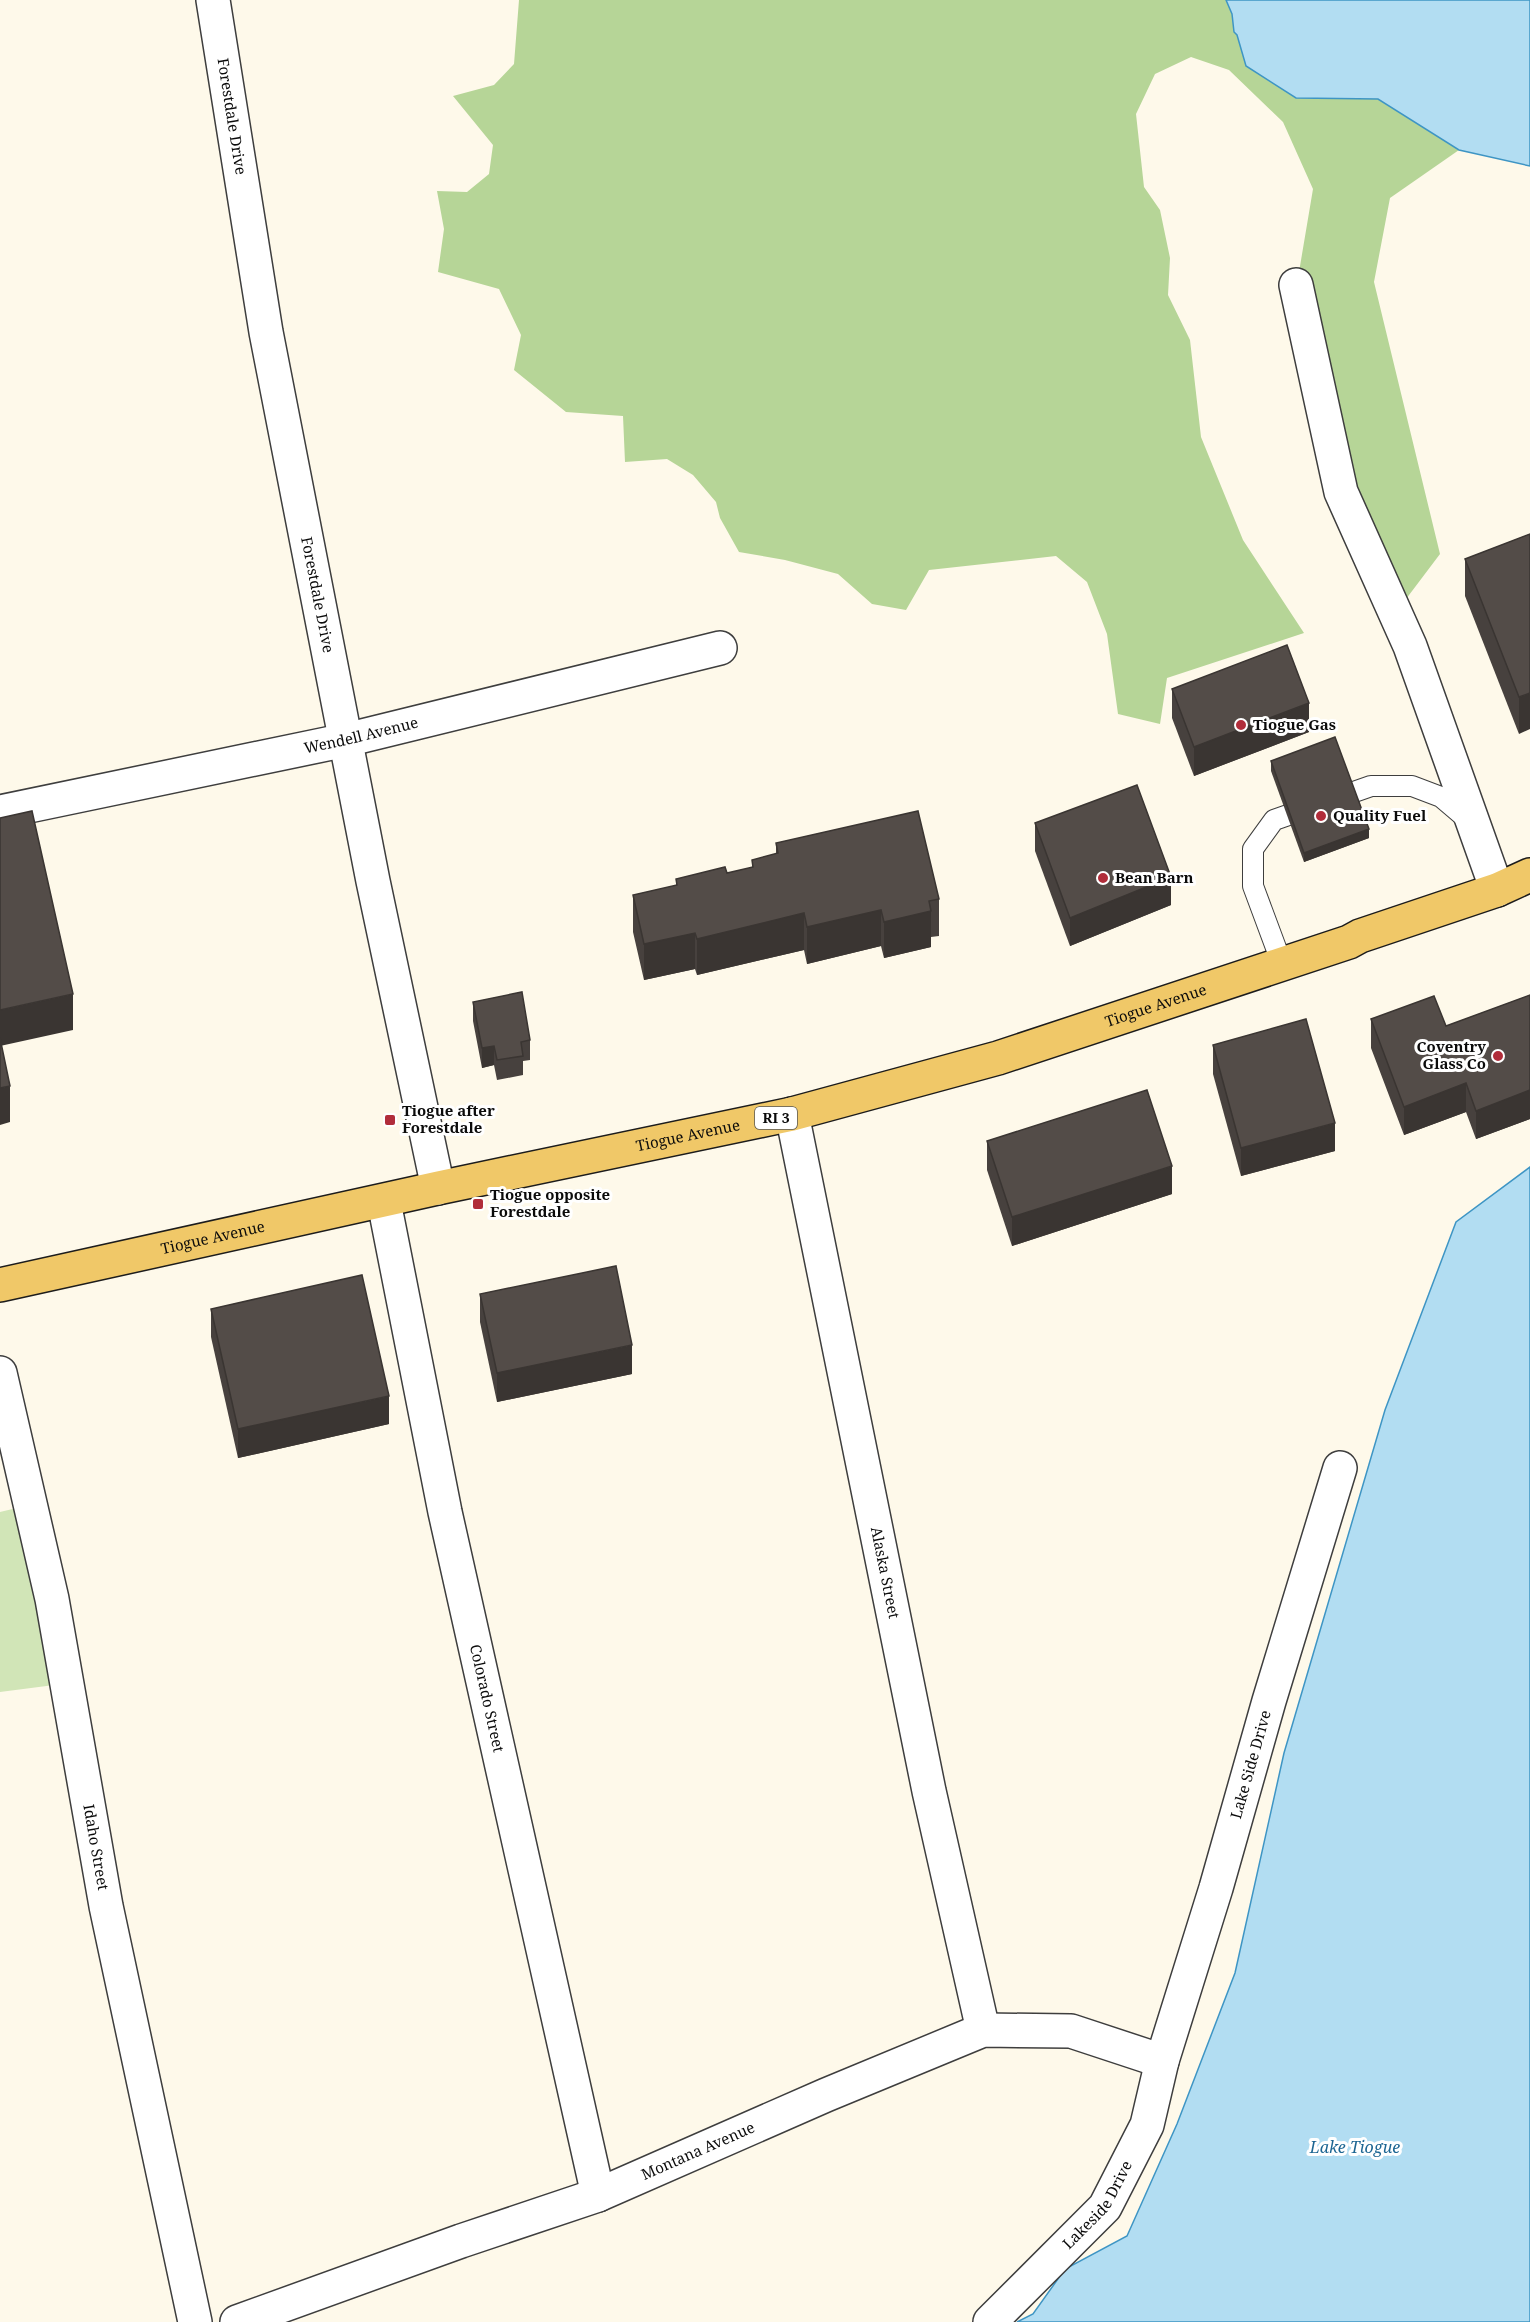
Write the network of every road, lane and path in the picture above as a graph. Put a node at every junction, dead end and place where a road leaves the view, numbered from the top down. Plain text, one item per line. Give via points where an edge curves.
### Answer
1 (213, 0) edge
2 (1296, 285) dead end
3 (720, 648) dead end
4 (346, 740) junction
5 (0, 812) edge
6 (1474, 826) junction
7 (1530, 875) edge
8 (1497, 890) junction
9 (1282, 964) junction
10 (792, 1114) junction
11 (438, 1188) junction
12 (384, 1202) junction
13 (0, 1285) edge
14 (0, 1373) edge
15 (1340, 1468) dead end
16 (983, 2030) junction
17 (1162, 2061) junction
18 (598, 2195) junction
19 (195, 2322) edge
20 (237, 2322) edge
21 (990, 2322) edge

1 - 4 street, Forestdale Drive via 266,332
2 - 6 street via 1341,492 1410,646
3 - 4 street, Wendell Avenue
4 - 5 street, Wendell Avenue
4 - 11 street, Forestdale Drive
6 - 8 street
6 - 9 lane via 1441,797 1412,786 1371,786 1274,820 1253,849 1253,886
7 - 8 main road, Tiogue Avenue / RI 3
8 - 9 main road, Tiogue Avenue / RI 3
9 - 10 main road, Tiogue Avenue / RI 3 via 998,1058
10 - 11 main road, Tiogue Avenue / RI 3
10 - 16 street, Alaska Street via 927,1780
11 - 12 main road, Tiogue Avenue / RI 3
12 - 13 main road, Tiogue Avenue / RI 3
12 - 18 street, Colorado Street via 445,1512
14 - 19 street, Idaho Street via 52,1599 106,1906
15 - 17 street, Lake Side Drive
16 - 17 street, Montana Avenue via 1071,2031
16 - 18 street, Montana Avenue
17 - 21 street, Lakeside Drive via 1147,2125 1105,2207
18 - 20 street, Montana Avenue

